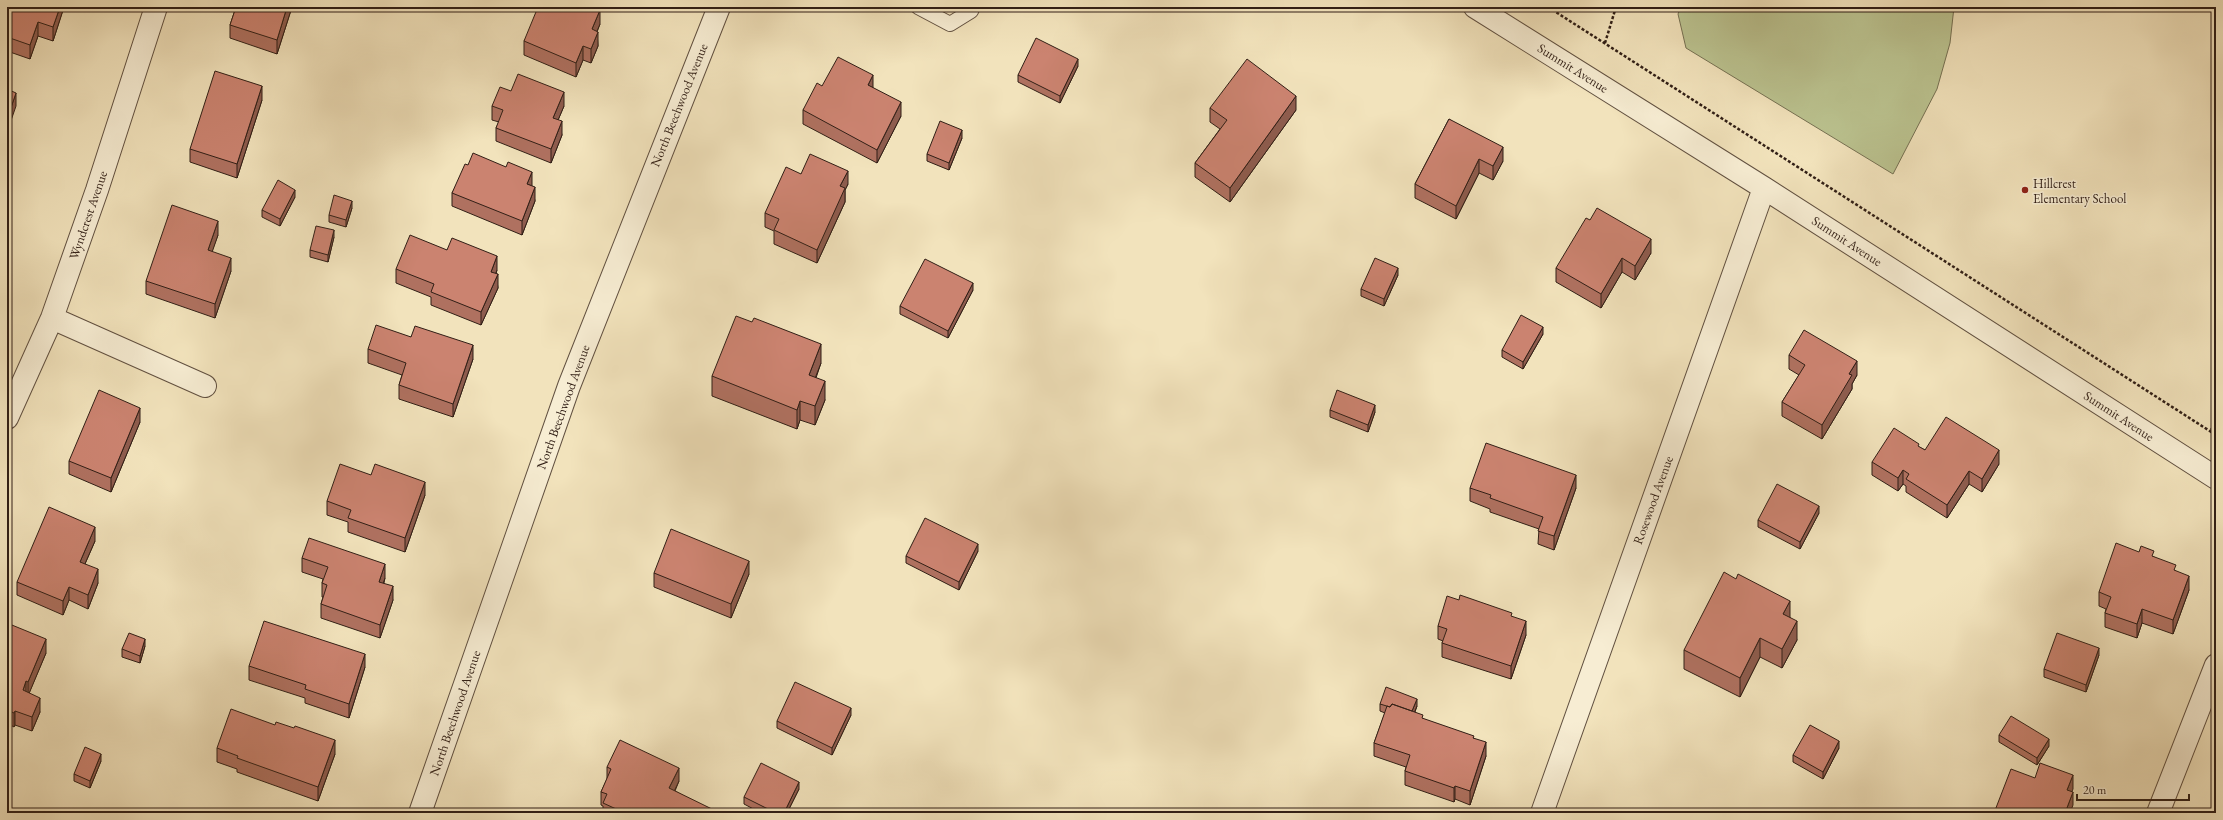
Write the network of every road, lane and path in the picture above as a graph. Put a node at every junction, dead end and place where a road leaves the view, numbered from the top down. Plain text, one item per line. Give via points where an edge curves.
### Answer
1 (156, 7) edge
2 (719, 7) edge
3 (918, 7) edge
4 (973, 7) edge
5 (1475, 7) edge
6 (1548, 7) edge
7 (1616, 7) edge
8 (1604, 43) junction
9 (1764, 188) junction
10 (52, 318) junction
11 (205, 386) dead end
12 (7, 418) edge
13 (2216, 422) edge
14 (2211, 430) junction
15 (2216, 434) edge
16 (2216, 478) edge
17 (2216, 665) edge
18 (420, 813) edge
19 (1542, 813) edge
20 (2158, 813) edge

1 - 10 street, Wyndcrest Avenue via 97,190
2 - 18 street, North Beechwood Avenue via 570,386
3 - 4 lane via 950,24 971,11
5 - 9 street, Summit Avenue
6 - 8 path
7 - 8 path
8 - 14 path
9 - 16 street, Summit Avenue
9 - 19 street, Rosewood Avenue
10 - 11 street
10 - 12 street, Wyndcrest Avenue
13 - 14 path
14 - 15 path
17 - 20 street

